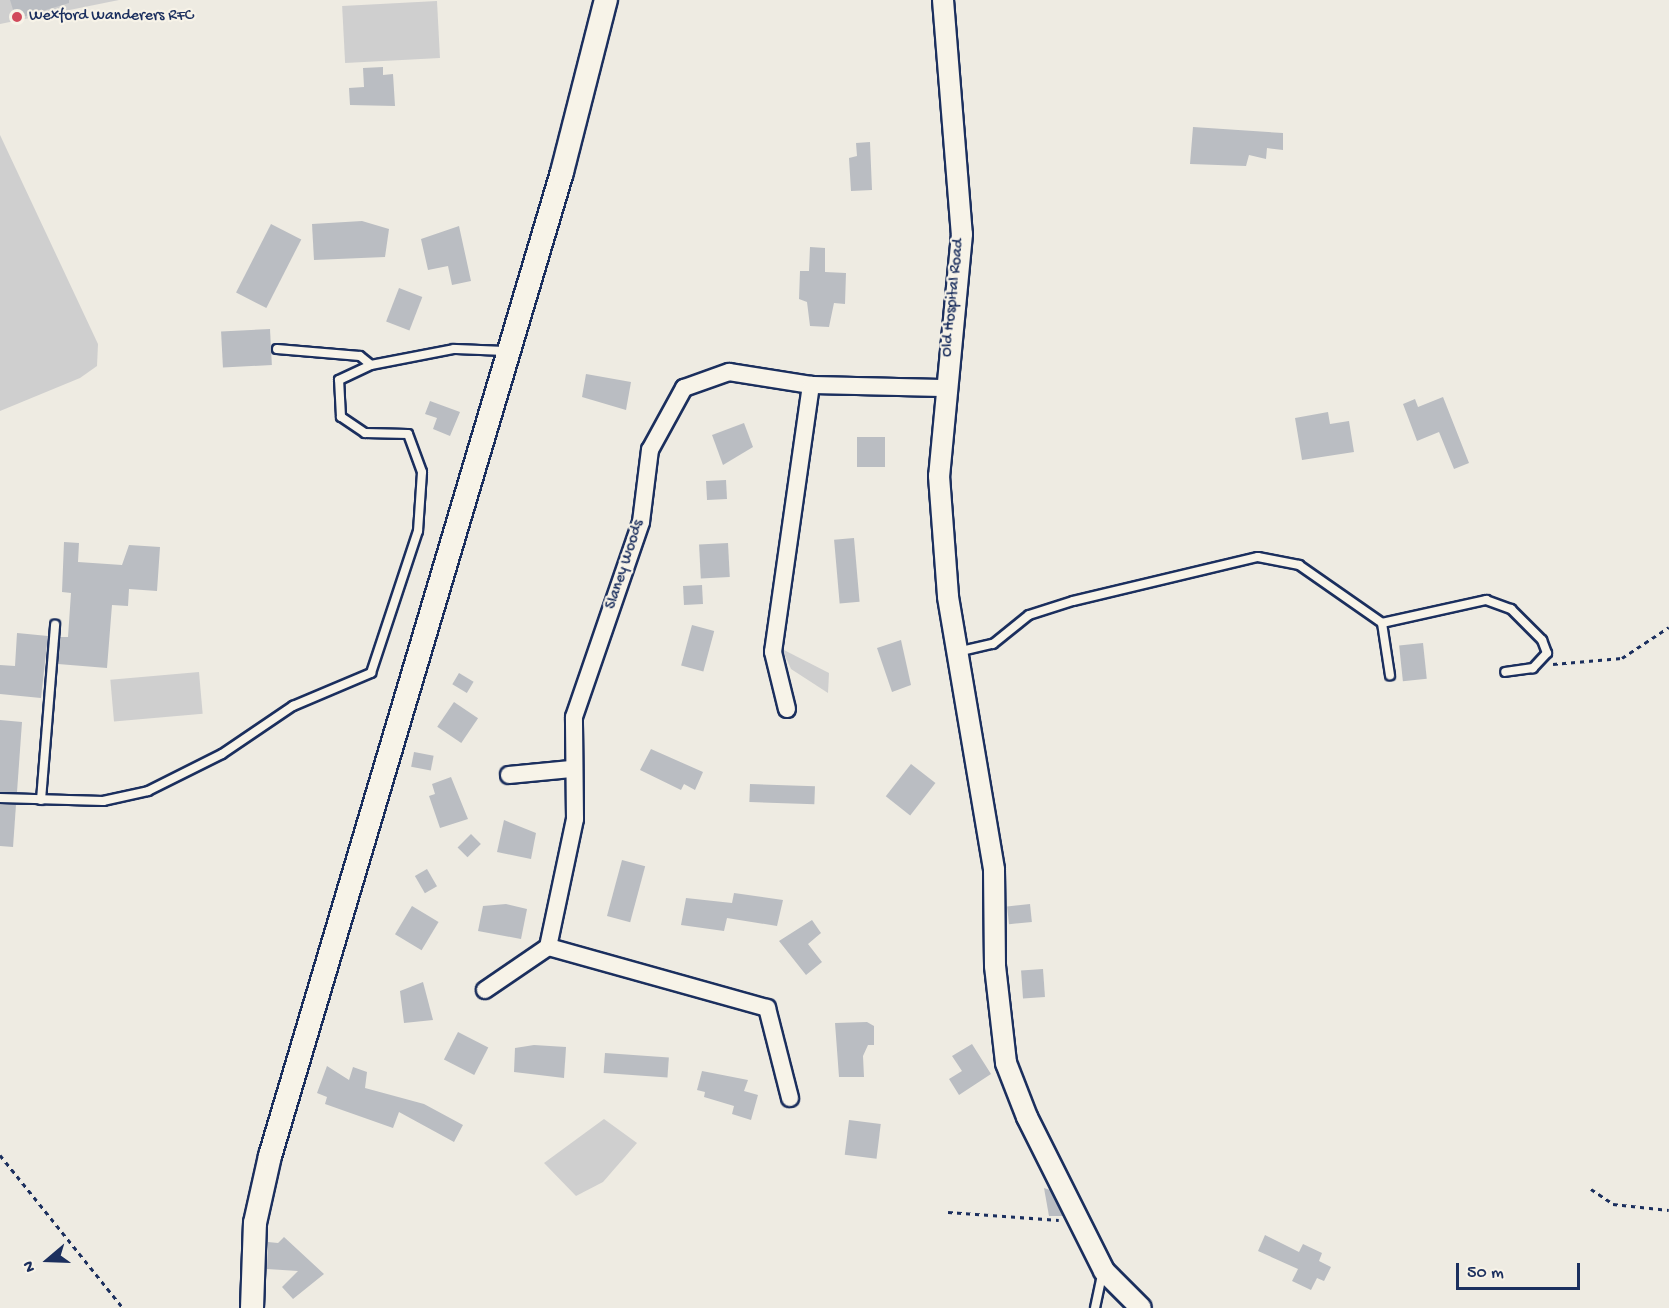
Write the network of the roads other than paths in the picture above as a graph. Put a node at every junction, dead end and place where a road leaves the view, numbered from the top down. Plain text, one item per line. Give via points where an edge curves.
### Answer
1 (606, 0) edge
2 (943, 0) edge
3 (277, 349) dead end
4 (507, 351) junction
5 (370, 364) junction
6 (811, 385) junction
7 (944, 388) junction
8 (1382, 623) junction
9 (55, 625) dead end
10 (956, 652) junction
11 (1505, 672) dead end
12 (1390, 675) dead end
13 (787, 710) dead end
14 (571, 769) junction
15 (509, 775) dead end
16 (0, 798) edge
17 (41, 800) junction
18 (548, 947) junction
19 (484, 990) dead end
20 (790, 1098) dead end
21 (1104, 1270) junction
22 (252, 1308) edge
23 (1095, 1308) edge
24 (1141, 1308) edge

1 - 4 main road
2 - 7 street, Old Hospital Road via 962,234
3 - 5 lane via 360,356
4 - 5 lane via 454,349
4 - 22 main road via 270,1156 255,1223
5 - 17 lane via 339,380 341,417 365,432 408,434 422,472 418,531 371,673 293,706 222,754 148,791 103,801
6 - 7 street, Slaney Woods
6 - 13 street via 773,652
6 - 14 street, Slaney Woods via 729,372 703,377 684,388 664,417 650,450 641,522 574,717
7 - 10 street, Old Hospital Road via 939,476
8 - 10 lane via 1299,565 1258,557 1073,601 1029,615 993,644
8 - 11 lane via 1486,600 1511,609 1529,625 1547,653 1542,662
8 - 12 lane
9 - 17 lane
10 - 21 street, Old Hospital Road via 994,870 995,966 1006,1063
14 - 15 street
14 - 18 street, Slaney Woods via 575,819
16 - 17 lane
18 - 19 street
18 - 20 street via 767,1008
21 - 23 lane
21 - 24 street, Old Hospital Road

